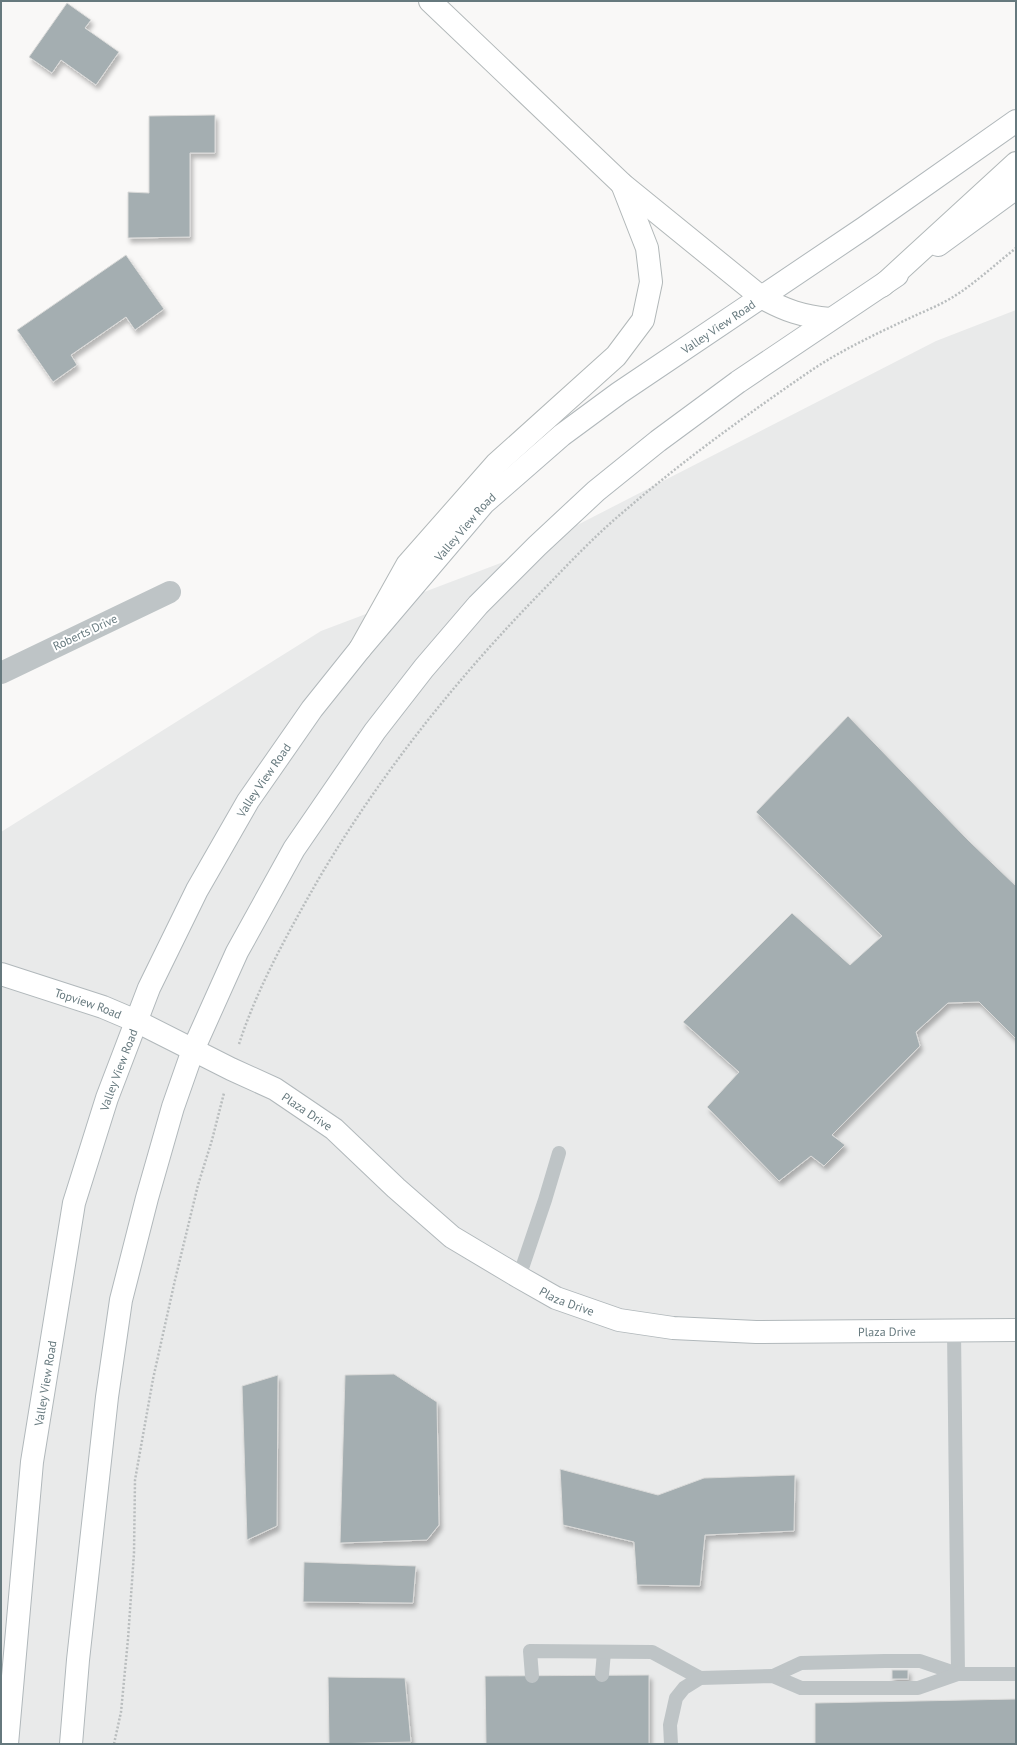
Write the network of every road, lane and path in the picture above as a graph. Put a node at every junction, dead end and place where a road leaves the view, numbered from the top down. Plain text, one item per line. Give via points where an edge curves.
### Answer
1 (430, 1) edge
2 (1013, 123) edge
3 (1016, 163) edge
4 (622, 184) junction
5 (1016, 188) edge
6 (1016, 248) edge
7 (882, 286) junction
8 (761, 297) junction
9 (830, 319) junction
10 (170, 592) dead end
11 (360, 649) junction
12 (1, 673) edge
13 (1, 974) edge
14 (136, 1021) junction
15 (193, 1050) junction
16 (231, 1069) junction
17 (559, 1153) dead end
18 (519, 1278) junction
19 (1016, 1330) edge
20 (954, 1331) junction
21 (604, 1652) junction
22 (958, 1674) junction
23 (1016, 1674) edge
24 (602, 1675) dead end
25 (532, 1676) dead end
26 (773, 1676) junction
27 (700, 1678) junction
28 (7, 1744) edge
29 (71, 1744) edge
30 (114, 1744) edge
31 (671, 1744) edge

1 - 4 main road
2 - 8 main road, Valley View Road
3 - 7 main road
4 - 8 main road
4 - 11 main road via 647,248 651,282 643,320 616,356 496,464 407,565
5 - 7 main road
6 - 16 path via 954,297 850,347 809,372 723,433 627,508 517,616 472,665 430,718 381,782 336,849 283,940 247,1020
7 - 9 main road
8 - 9 main road via 782,309
8 - 11 main road, Valley View Road via 619,393 562,435 484,504
9 - 15 main road via 658,441 596,491 478,605 375,731 294,849 237,952
10 - 12 street, Roberts Drive
11 - 14 main road, Valley View Road via 312,709 248,800 197,890 149,988
13 - 14 main road, Topview Road via 68,995
14 - 15 main road, Topview Road
14 - 28 main road, Valley View Road via 107,1098 74,1203 32,1462
15 - 16 main road, Plaza Drive
15 - 29 main road via 173,1107 121,1300 107,1397
16 - 18 main road, Plaza Drive via 275,1089 334,1129 452,1237
16 - 30 path via 198,1185 175,1280 134,1480 134,1553 128,1639 121,1712
17 - 18 lane
18 - 20 main road, Plaza Drive via 556,1298 619,1320 673,1328 756,1332
19 - 20 main road, Plaza Drive
20 - 22 lane
21 - 24 lane
21 - 25 lane via 530,1651
21 - 27 lane via 652,1652
22 - 23 lane
22 - 26 lane via 918,1688 801,1688
22 - 26 lane via 920,1661 885,1661 801,1663
26 - 27 lane
27 - 31 lane via 684,1688 676,1698 670,1725

